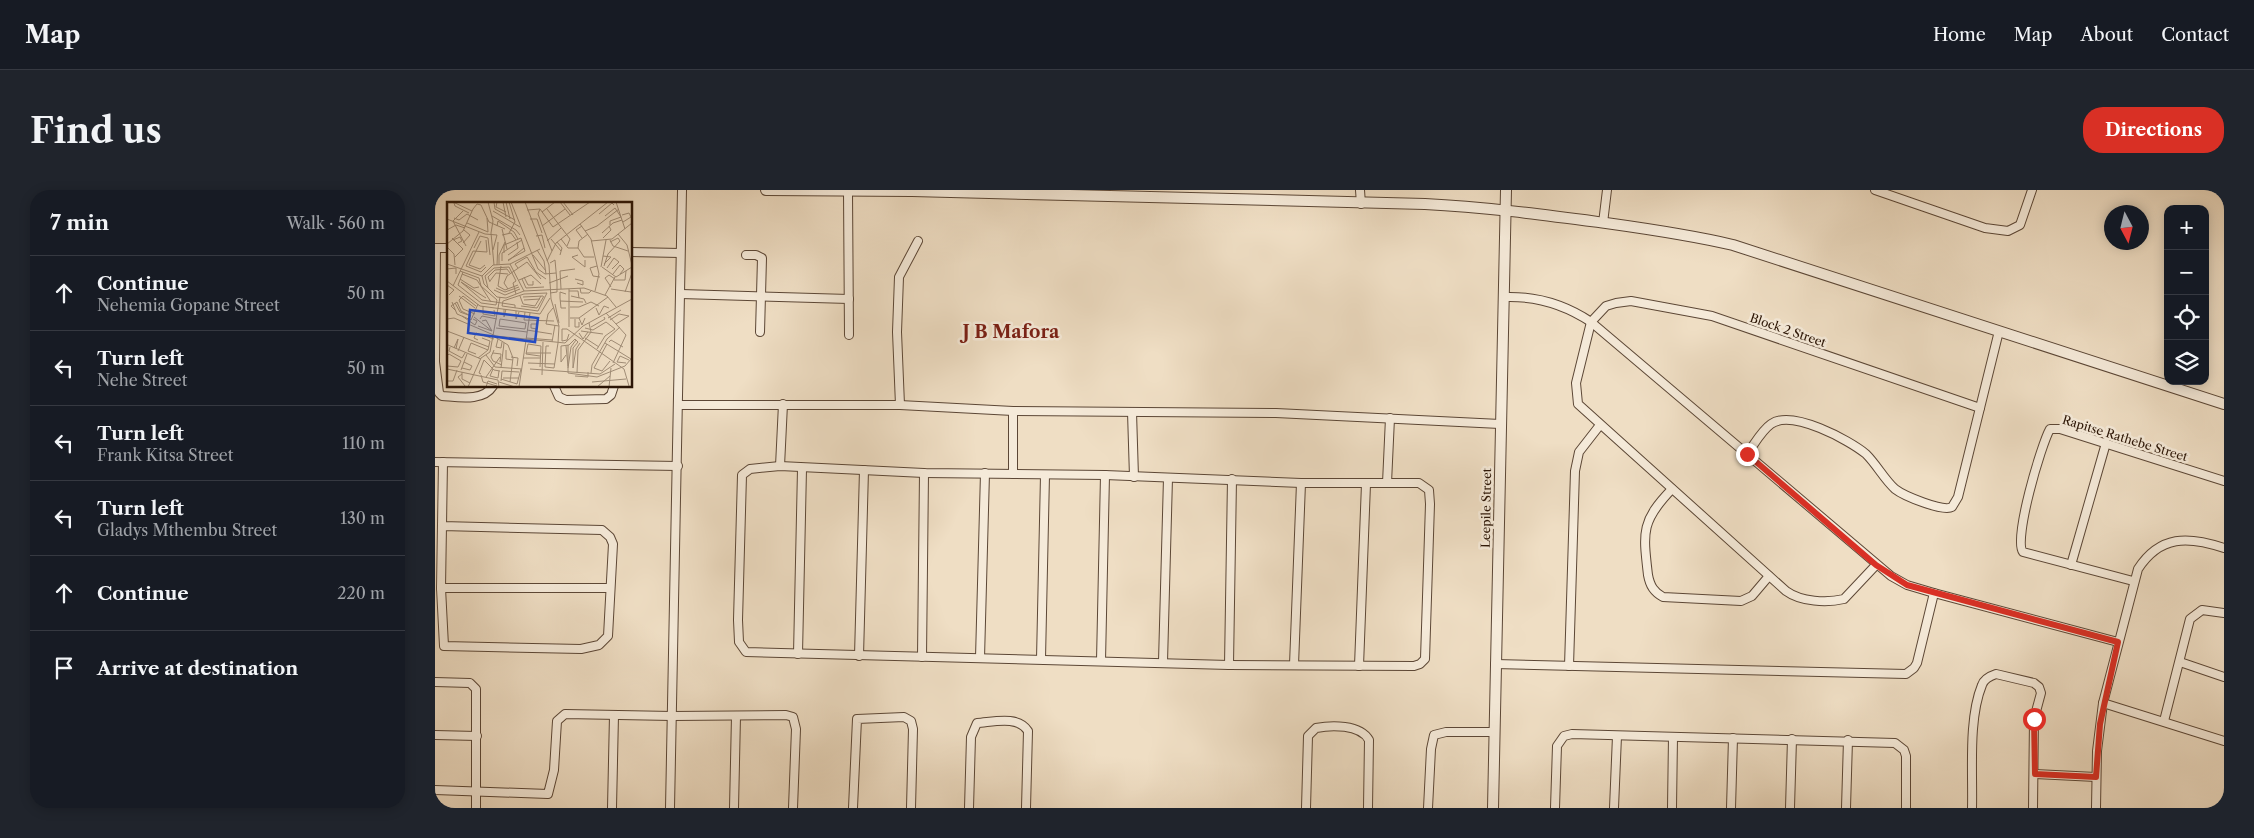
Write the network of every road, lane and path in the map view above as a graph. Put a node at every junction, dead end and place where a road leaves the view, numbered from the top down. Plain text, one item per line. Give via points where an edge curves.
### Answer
1 (682, 190) edge
2 (766, 190) edge
3 (848, 190) edge
4 (1360, 190) edge
5 (1506, 190) edge
6 (1607, 190) edge
7 (1875, 190) edge
8 (2032, 190) edge
9 (1889, 192) edge
10 (1361, 204) junction
11 (1506, 209) junction
12 (1603, 223) junction
13 (919, 241) dead end
14 (435, 248) edge
15 (633, 252) edge
16 (680, 253) junction
17 (746, 255) dead end
18 (681, 294) junction
19 (1505, 296) junction
20 (761, 297) junction
21 (849, 298) junction
22 (1591, 322) junction
23 (1999, 331) junction
24 (760, 332) dead end
25 (849, 335) dead end
26 (491, 388) edge
27 (556, 388) edge
28 (613, 388) edge
29 (783, 404) junction
30 (2224, 404) edge
31 (679, 405) junction
32 (900, 405) junction
33 (1980, 408) junction
34 (1013, 411) junction
35 (1133, 412) junction
36 (1390, 418) junction
37 (1500, 424) junction
38 (1600, 425) junction
39 (2106, 443) junction
40 (1747, 454) junction
41 (439, 462) edge
42 (678, 466) junction
43 (780, 466) junction
44 (802, 469) junction
45 (864, 470) junction
46 (924, 473) junction
47 (985, 473) junction
48 (1013, 474) junction
49 (1105, 475) junction
50 (1045, 476) junction
51 (1134, 477) junction
52 (1168, 478) junction
53 (1232, 480) junction
54 (2224, 481) edge
55 (1301, 483) junction
56 (1387, 483) junction
57 (1366, 484) junction
58 (1672, 489) junction
59 (442, 526) junction
60 (2224, 548) edge
61 (1876, 565) junction
62 (2071, 565) junction
63 (1769, 576) junction
64 (2133, 581) junction
65 (441, 588) junction
66 (609, 588) junction
67 (1934, 593) junction
68 (2224, 613) edge
69 (2118, 642) junction
70 (798, 654) junction
71 (859, 656) junction
72 (922, 657) junction
73 (980, 658) junction
74 (1041, 660) junction
75 (1101, 661) junction
76 (1163, 662) junction
77 (2180, 662) junction
78 (1495, 664) junction
79 (1229, 665) junction
80 (1294, 665) junction
81 (1359, 666) junction
82 (1569, 666) junction
83 (2224, 676) edge
84 (435, 682) edge
85 (2103, 703) junction
86 (614, 715) junction
87 (672, 716) junction
88 (736, 716) junction
89 (2164, 721) junction
90 (1495, 732) junction
91 (435, 735) edge
92 (477, 736) junction
93 (1617, 736) junction
94 (1673, 737) junction
95 (1733, 738) junction
96 (1792, 739) junction
97 (1848, 740) junction
98 (2224, 741) edge
99 (2035, 774) junction
100 (2096, 777) junction
101 (435, 790) edge
102 (477, 792) junction
103 (476, 808) edge
104 (613, 808) edge
105 (670, 808) edge
106 (734, 808) edge
107 (793, 808) edge
108 (853, 808) edge
109 (911, 808) edge
110 (969, 808) edge
111 (1026, 808) edge
112 (1306, 808) edge
113 (1368, 808) edge
114 (1429, 808) edge
115 (1493, 808) edge
116 (1555, 808) edge
117 (1614, 808) edge
118 (1672, 808) edge
119 (1731, 808) edge
120 (1790, 808) edge
121 (1846, 808) edge
122 (1906, 808) edge
123 (1971, 808) edge
124 (2033, 808) edge
125 (2096, 808) edge

1 - 16 street
2 - 3 street
3 - 10 street
3 - 21 street
4 - 10 street
5 - 11 street, Leepile Street
6 - 12 street
7 - 9 street
8 - 9 street via 2021,225 2008,231 1985,228
10 - 11 street
11 - 12 street
11 - 19 street, Leepile Street
12 - 23 street via 1733,245
13 - 32 street via 901,272 898,287
14 - 26 street via 435,362 439,393 441,396 475,397
15 - 16 street
16 - 18 street
17 - 20 street via 762,258
18 - 20 street
18 - 31 street
19 - 22 street via 1547,301 1575,311
19 - 37 street, Leepile Street
20 - 21 street
20 - 24 street
21 - 25 street
22 - 33 street, Block 2 Street via 1606,306 1616,302 1631,301 1690,311
22 - 38 street via 1576,383 1576,397 1578,404
22 - 40 street
23 - 30 street
23 - 33 street
27 - 28 street via 559,397 566,400 606,398
29 - 31 street
29 - 32 street
29 - 43 street
31 - 42 street
32 - 34 street
33 - 40 street via 1956,504 1949,509 1901,493 1857,447 1798,421 1771,424
34 - 35 street
34 - 48 street
35 - 36 street
35 - 51 street
36 - 37 street
36 - 56 street
37 - 78 street, Leepile Street
38 - 58 street
38 - 82 street via 1579,452 1575,471
39 - 54 street, Rapitse Rathebe Street
39 - 62 street
39 - 62 street, Rapitse Rathebe Street via 2060,429 2050,430 2028,499 2019,538 2021,549
40 - 61 street
41 - 42 street
41 - 59 street
42 - 87 street
43 - 44 street
43 - 70 street via 750,468 742,475 739,642 746,652
44 - 45 street
44 - 70 street
45 - 46 street
45 - 71 street
46 - 47 street
46 - 72 street
47 - 48 street
47 - 73 street
48 - 50 street
49 - 50 street
49 - 51 street
49 - 75 street
50 - 74 street
51 - 52 street
52 - 53 street
52 - 76 street
53 - 55 street
53 - 79 street
55 - 57 street
55 - 80 street
56 - 57 street
56 - 81 street via 1419,483 1429,490 1425,659 1417,665
57 - 81 street
58 - 63 street
58 - 63 street via 1647,521 1647,576 1657,593 1663,597 1741,601 1752,596
59 - 65 street
59 - 66 street via 602,530 611,537 613,544
60 - 64 street via 2200,540 2169,543 2146,556
61 - 63 street via 1851,593 1836,601 1799,598
61 - 67 street via 1907,585
62 - 64 street, Rapitse Rathebe Street
64 - 69 street
65 - 66 street
65 - 66 street via 442,640 445,647 571,649 594,647 608,636
67 - 69 street
67 - 82 street via 1917,663 1906,674
68 - 77 street via 2206,609 2193,615
69 - 85 street
70 - 71 street
71 - 72 street
72 - 73 street
73 - 74 street
74 - 75 street
75 - 76 street
76 - 79 street
77 - 83 street
77 - 89 street
78 - 82 street
78 - 90 street, Leepile Street
79 - 80 street
80 - 81 street
84 - 92 street via 471,683 475,686
85 - 89 street
85 - 100 street
86 - 87 street
86 - 102 street via 565,714 558,718 548,794
86 - 104 street
87 - 88 street
87 - 105 street
88 - 106 street
88 - 107 street via 793,717 796,729
89 - 98 street
90 - 114 street via 1434,735
90 - 115 street, Leepile Street
91 - 92 street
92 - 102 street
93 - 94 street
93 - 116 street via 1572,734 1559,740
93 - 117 street
94 - 95 street
94 - 118 street
95 - 96 street
95 - 119 street
96 - 97 street
96 - 120 street
97 - 121 street
97 - 122 street via 1890,742 1905,750
99 - 100 street
99 - 123 street via 2034,719 2041,693 2039,687 2034,683 1991,675 1982,685 1975,713
99 - 124 street
100 - 125 street
101 - 102 street
102 - 103 street
108 - 109 street via 856,721 858,718 884,717 907,718 912,725
110 - 111 street via 974,726 977,723 1012,721 1028,731
112 - 113 street via 1307,744 1311,732 1322,727 1356,729 1369,740

